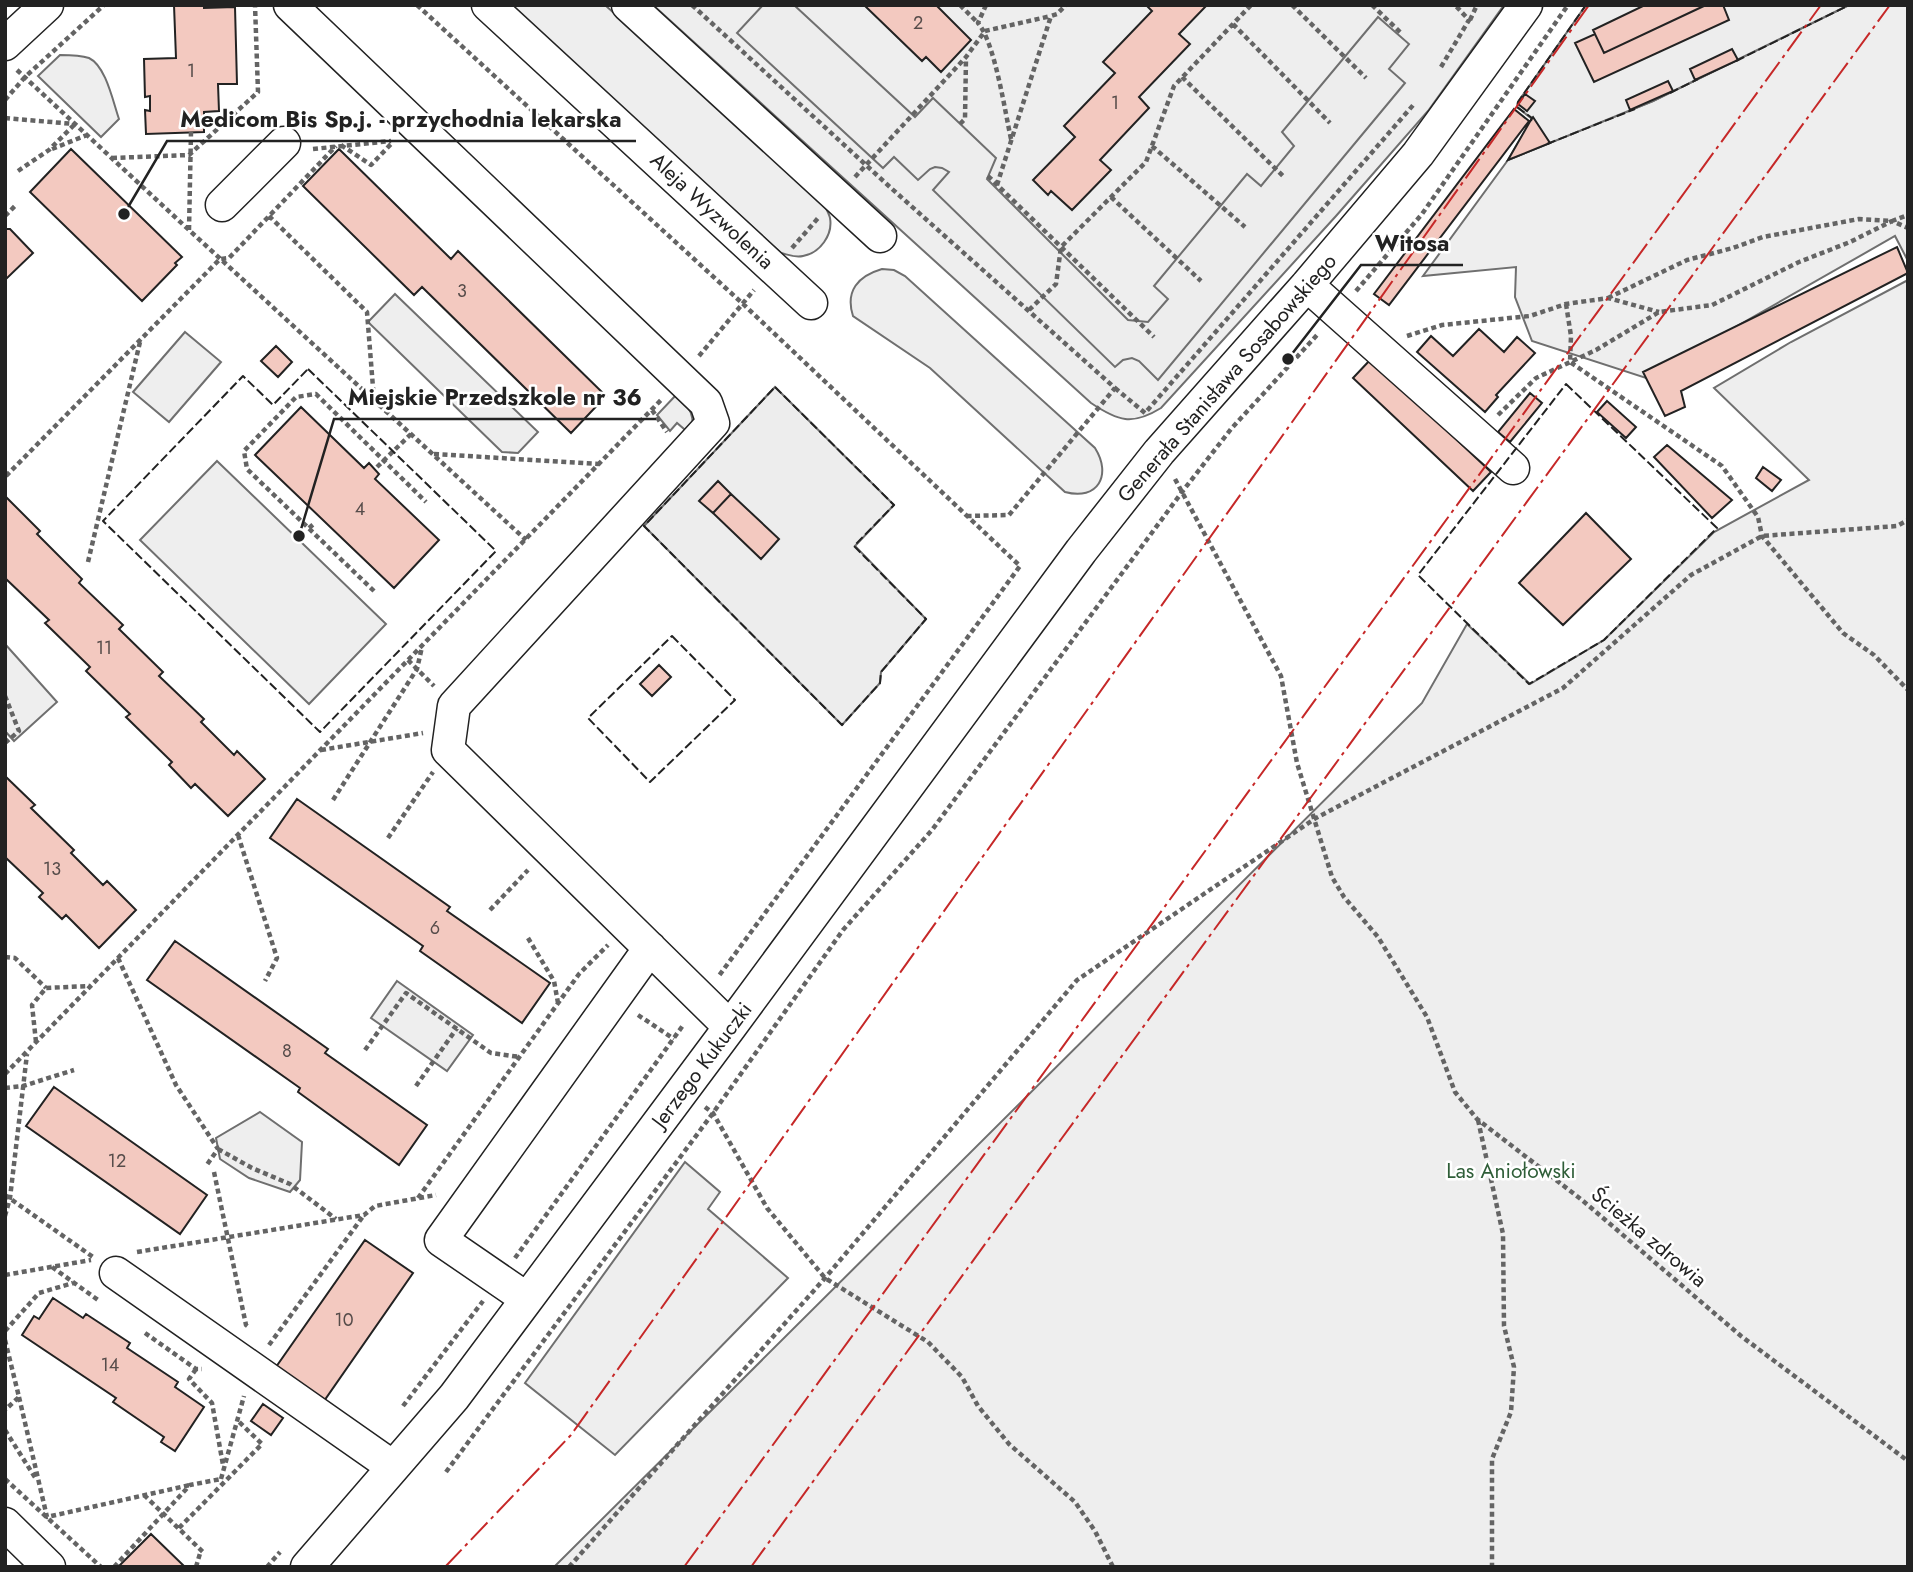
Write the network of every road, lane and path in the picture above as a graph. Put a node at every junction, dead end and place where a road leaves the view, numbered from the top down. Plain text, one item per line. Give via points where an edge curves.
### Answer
1 (47, 5) edge
2 (104, 5) edge
3 (254, 5) edge
4 (290, 5) edge
5 (417, 5) edge
6 (488, 5) edge
7 (628, 5) edge
8 (692, 5) edge
9 (960, 5) edge
10 (986, 5) edge
11 (1066, 5) edge
12 (1251, 5) edge
13 (1292, 5) edge
14 (1372, 5) edge
15 (1455, 5) edge
16 (1477, 5) edge
17 (1526, 5) edge
18 (1568, 5) edge
19 (1051, 16) junction
20 (1469, 20) junction
21 (978, 23) junction
22 (1233, 24) junction
23 (985, 31) junction
24 (1402, 34) dead end
25 (5, 44) edge
26 (966, 57) junction
27 (1436, 75) dead end
28 (25, 77) junction
29 (1182, 77) junction
30 (1366, 78) dead end
31 (5, 100) edge
32 (1416, 102) dead end
33 (5, 118) edge
34 (1330, 123) dead end
35 (75, 124) junction
36 (960, 124) dead end
37 (191, 132) dead end
38 (87, 135) junction
39 (1012, 140) junction
40 (284, 143) dead end
41 (338, 146) junction
42 (1152, 146) junction
43 (326, 147) dead end
44 (49, 150) junction
45 (189, 155) junction
46 (112, 158) junction
47 (866, 165) junction
48 (18, 171) dead end
49 (988, 176) dead end
50 (1285, 178) dead end
51 (998, 185) junction
52 (837, 197) junction
53 (1111, 197) junction
54 (17, 204) dead end
55 (222, 205) dead end
56 (1908, 215) edge
57 (5, 216) edge
58 (269, 216) junction
59 (1892, 221) junction
60 (1245, 227) dead end
61 (1908, 228) edge
62 (189, 230) junction
63 (880, 236) dead end
64 (1060, 247) junction
65 (220, 259) junction
66 (774, 268) junction
67 (1201, 281) dead end
68 (1307, 285) junction
69 (1608, 298) junction
70 (742, 303) junction
71 (811, 303) dead end
72 (1566, 304) junction
73 (1029, 310) junction
74 (1338, 312) junction
75 (1659, 312) junction
76 (1154, 337) dead end
77 (140, 341) junction
78 (1376, 345) junction
79 (1570, 362) junction
80 (681, 379) junction
81 (1115, 388) junction
82 (374, 400) junction
83 (411, 434) junction
84 (1477, 435) junction
85 (433, 454) junction
86 (384, 460) junction
87 (599, 464) junction
88 (377, 467) dead end
89 (1513, 468) dead end
90 (6, 476) edge
91 (1182, 492) junction
92 (426, 502) dead end
93 (967, 516) junction
94 (1908, 520) edge
95 (315, 523) dead end
96 (309, 528) junction
97 (1762, 536) junction
98 (526, 540) junction
99 (1081, 551) joint
100 (88, 562) dead end
101 (374, 591) dead end
102 (422, 646) junction
103 (1908, 690) edge
104 (5, 696) edge
105 (449, 739) junction
106 (370, 742) junction
107 (5, 743) edge
108 (320, 750) junction
109 (333, 800) dead end
110 (1316, 818) junction
111 (238, 835) junction
112 (388, 838) dead end
113 (627, 926) junction
114 (528, 938) dead end
115 (650, 948) junction
116 (5, 957) edge
117 (118, 958) junction
118 (265, 981) dead end
119 (91, 986) junction
120 (46, 988) junction
121 (614, 999) junction
122 (702, 1000) junction
123 (558, 1004) junction
124 (730, 1027) junction
125 (457, 1028) junction
126 (674, 1039) junction
127 (36, 1042) junction
128 (365, 1050) dead end
129 (27, 1052) junction
130 (520, 1057) junction
131 (75, 1070) dead end
132 (5, 1074) edge
133 (23, 1086) junction
134 (416, 1086) dead end
135 (5, 1088) edge
136 (684, 1089) junction
137 (713, 1113) junction
138 (1477, 1119) junction
139 (218, 1149) junction
140 (206, 1166) dead end
141 (214, 1172) dead end
142 (478, 1188) junction
143 (7, 1197) edge
144 (418, 1198) junction
145 (364, 1215) junction
146 (5, 1216) edge
147 (336, 1219) junction
148 (228, 1237) junction
149 (126, 1263) joint
150 (5, 1275) edge
151 (825, 1278) junction
152 (499, 1280) junction
153 (74, 1282) dead end
154 (527, 1299) junction
155 (5, 1331) edge
156 (254, 1331) dead end
157 (262, 1337) dead end
158 (5, 1340) edge
159 (7, 1351) edge
160 (261, 1355) junction
161 (196, 1369) dead end
162 (19, 1397) junction
163 (5, 1410) edge
164 (398, 1414) dead end
165 (237, 1420) junction
166 (5, 1430) edge
167 (1908, 1461) edge
168 (393, 1467) junction
169 (223, 1469) junction
170 (446, 1472) dead end
171 (5, 1479) edge
172 (222, 1481) junction
173 (39, 1483) junction
174 (190, 1485) junction
175 (144, 1495) junction
176 (163, 1514) junction
177 (47, 1517) junction
178 (5, 1524) edge
179 (178, 1528) junction
180 (296, 1557) edge
181 (49, 1567) edge
182 (101, 1567) edge
183 (114, 1567) edge
184 (196, 1567) edge
185 (267, 1567) edge
186 (569, 1567) edge
187 (1113, 1567) edge
188 (1492, 1567) edge

1 - 25 street
2 - 28 path
3 - 45 path via 258,92
4 - 80 street
5 - 70 path
6 - 66 street, Aleja Wyzwolenia
7 - 52 street
8 - 47 path
9 - 21 path
10 - 21 path
11 - 19 path
12 - 22 path
13 - 30 path
14 - 24 path
15 - 20 path
16 - 20 path
17 - 68 street, Generała Stanisława Sosabowskiego via 1418,154
18 - 74 path via 1422,214
19 - 23 path
19 - 39 path
20 - 27 path
21 - 23 path
22 - 29 path
22 - 34 path
23 - 26 path
23 - 39 path
26 - 36 path via 965,119
26 - 47 path
28 - 31 path
28 - 35 path
29 - 42 path via 1174,86
29 - 50 path
32 - 81 path via 1145,412
33 - 35 path
35 - 38 path
35 - 44 path
37 - 45 path
38 - 44 path
38 - 46 path
39 - 51 path
40 - 55 street
41 - 41 path via 371,164 395,140 354,144
41 - 43 path
41 - 58 path
42 - 53 path via 1146,162
42 - 60 path
44 - 48 path
45 - 46 path
45 - 62 path
46 - 62 path
47 - 52 path
47 - 73 path
49 - 51 path
51 - 64 path
52 - 63 street
52 - 66 path
53 - 64 path
53 - 67 path
54 - 57 path
56 - 59 path
58 - 65 path via 229,258
58 - 82 path via 367,312
59 - 61 path
59 - 69 path via 1859,219 1763,237 1687,260
59 - 75 path via 1712,305
62 - 65 path
64 - 73 path via 1056,284
64 - 76 path
65 - 77 path
65 - 82 path
66 - 70 path
66 - 71 street, Aleja Wyzwolenia
68 - 74 street
68 - 99 street, Generała Stanisława Sosabowskiego via 1159,452
69 - 72 path
69 - 75 path
70 - 80 path
70 - 93 path
72 - 78 path via 1530,316 1442,325
72 - 79 path
73 - 81 path
74 - 78 street
74 - 91 path via 1231,429
75 - 79 path
77 - 90 path
77 - 100 path
78 - 84 street
79 - 84 path via 1536,378
79 - 97 path via 1722,466 1758,517
80 - 87 path
80 - 105 street via 706,403 713,423 454,706
81 - 93 path via 1009,515
82 - 83 path
83 - 85 path
83 - 86 path
84 - 89 street
85 - 87 path
85 - 98 path
86 - 88 path
86 - 92 path
86 - 96 path via 316,394 296,397 244,451 247,469
87 - 98 path
91 - 110 path, Ścieżka zdrowia via 1281,676 1297,762
91 - 137 path via 932,830 843,930
93 - 122 path via 1020,566
94 - 97 path via 1897,526
95 - 96 path
96 - 101 path
97 - 103 path via 1843,633 1874,655
97 - 110 path via 1691,575 1563,688
98 - 102 path
99 - 124 street, Jerzego Kukuczki
102 - 106 path via 417,669
102 - 108 path
104 - 107 path via 19,730
105 - 106 path
105 - 112 path
105 - 113 street
106 - 108 path
106 - 109 path
108 - 111 path
110 - 138 path, Ścieżka zdrowia via 1332,877 1378,937 1427,1017 1455,1092
110 - 151 path via 1077,981
111 - 117 path
111 - 118 path via 277,958
113 - 115 street
113 - 123 path via 579,974
114 - 123 path via 554,981
115 - 121 street
115 - 122 street
116 - 120 path via 15,958
117 - 119 path
117 - 139 path via 176,1085
119 - 120 path
119 - 127 path
120 - 127 path via 32,1005
121 - 126 path
121 - 142 street
122 - 124 street
122 - 126 path
123 - 130 path
124 - 136 street, Jerzego Kukuczki
125 - 128 path via 406,993
125 - 130 path via 491,1053
125 - 134 path
126 - 152 path
127 - 129 path
129 - 132 path
129 - 133 path
130 - 144 path
131 - 133 path
133 - 135 path
133 - 143 path
136 - 137 path
136 - 154 street, Jerzego Kukuczki
137 - 151 path via 767,1208
137 - 170 path
138 - 167 path, Ścieżka zdrowia via 1582,1200 1741,1336
138 - 188 path via 1503,1234 1504,1326 1514,1367 1511,1412 1492,1459
139 - 140 path
139 - 147 path via 290,1184
141 - 148 path
142 - 144 path
142 - 152 street via 441,1240
143 - 146 path
143 - 150 path via 96,1259
144 - 145 path via 375,1206
145 - 147 path
145 - 160 path
147 - 148 path
148 - 149 path
148 - 156 path via 246,1325
149 - 160 street
151 - 186 path
151 - 187 path via 928,1342 962,1377 978,1406 1009,1444 1075,1502
152 - 154 street
152 - 164 path
153 - 155 path via 38,1293
154 - 168 street, Jerzego Kukuczki via 454,1397
157 - 160 path
158 - 159 path
159 - 162 path
160 - 165 path
160 - 168 street
161 - 169 path via 190,1379 212,1403
162 - 163 path
162 - 173 path
165 - 169 path
165 - 172 path via 262,1444
166 - 173 path
168 - 180 street, Jerzego Kukuczki
169 - 172 path
171 - 177 path
172 - 174 path
172 - 179 path
173 - 177 path
174 - 175 path
174 - 176 path
175 - 176 path
175 - 177 path
176 - 179 path
176 - 183 path
177 - 182 path
178 - 181 street
179 - 184 path via 203,1552
180 - 185 path

